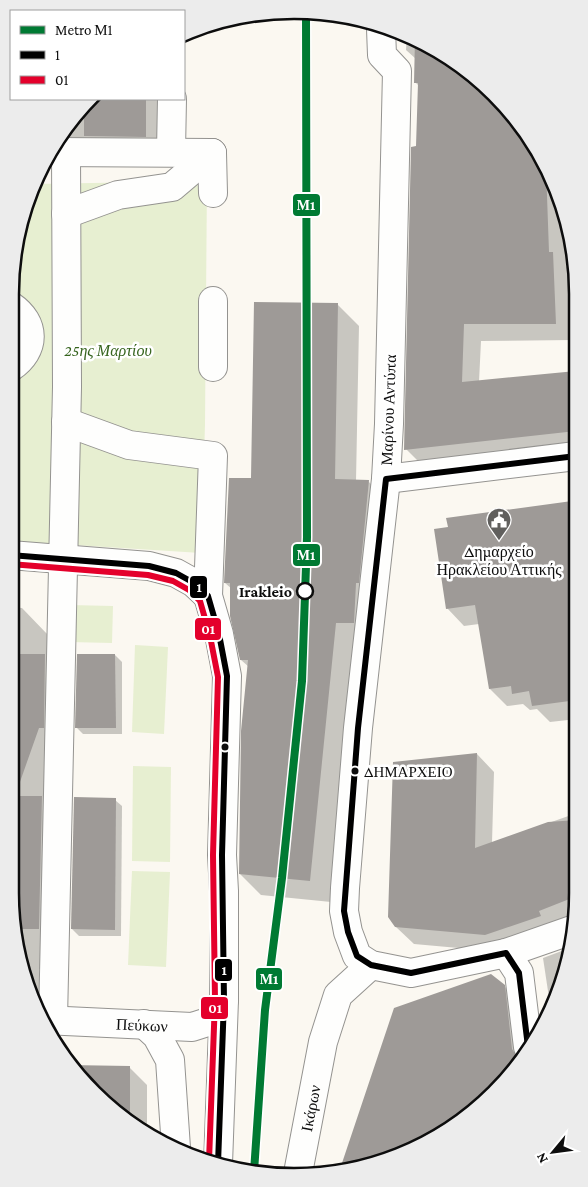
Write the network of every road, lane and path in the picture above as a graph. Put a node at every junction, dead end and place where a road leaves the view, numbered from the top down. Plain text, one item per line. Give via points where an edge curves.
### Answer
1 (381, 33) edge
2 (172, 100) edge
3 (171, 151) junction
4 (59, 152) edge
5 (212, 153) junction
6 (213, 193) dead end
7 (381, 210) dead end
8 (66, 214) junction
9 (213, 301) dead end
10 (19, 312) edge
11 (66, 338) junction
12 (29, 340) junction
13 (19, 361) edge
14 (213, 367) dead end
15 (376, 371) dead end
16 (66, 422) junction
17 (569, 457) edge
18 (386, 479) junction
19 (19, 555) edge
20 (63, 557) junction
21 (208, 596) junction
22 (567, 932) edge
23 (506, 953) junction
24 (371, 965) junction
25 (224, 1000) junction
26 (48, 1017) edge
27 (50, 1020) edge
28 (144, 1024) junction
29 (527, 1039) edge
30 (176, 1141) edge
31 (218, 1158) edge
32 (299, 1168) edge

1 - 18 street, Μαρίνου Αντύπα via 382,55 397,71 380,424
2 - 3 street
3 - 4 street
3 - 5 street
4 - 8 street
5 - 6 street
5 - 8 street via 172,187 118,195
7 - 15 street
8 - 11 street
9 - 14 street
10 - 12 street via 29,328
11 - 12 street
11 - 16 street
12 - 13 street
16 - 20 street
16 - 21 street via 128,445 213,456
17 - 18 street
18 - 24 street, Μαρίνου Αντύπα via 358,728 344,912 358,956
19 - 20 street
20 - 21 street via 149,566 176,573
20 - 26 street
21 - 25 street via 227,676 222,855
22 - 23 street
23 - 24 street via 411,973
23 - 29 street via 519,973
24 - 32 street, Ικάρων via 338,995 322,1042
25 - 28 street, Πεύκων via 217,1020 192,1027
25 - 31 street
27 - 28 street, Πεύκων
28 - 30 street via 157,1036 170,1060

